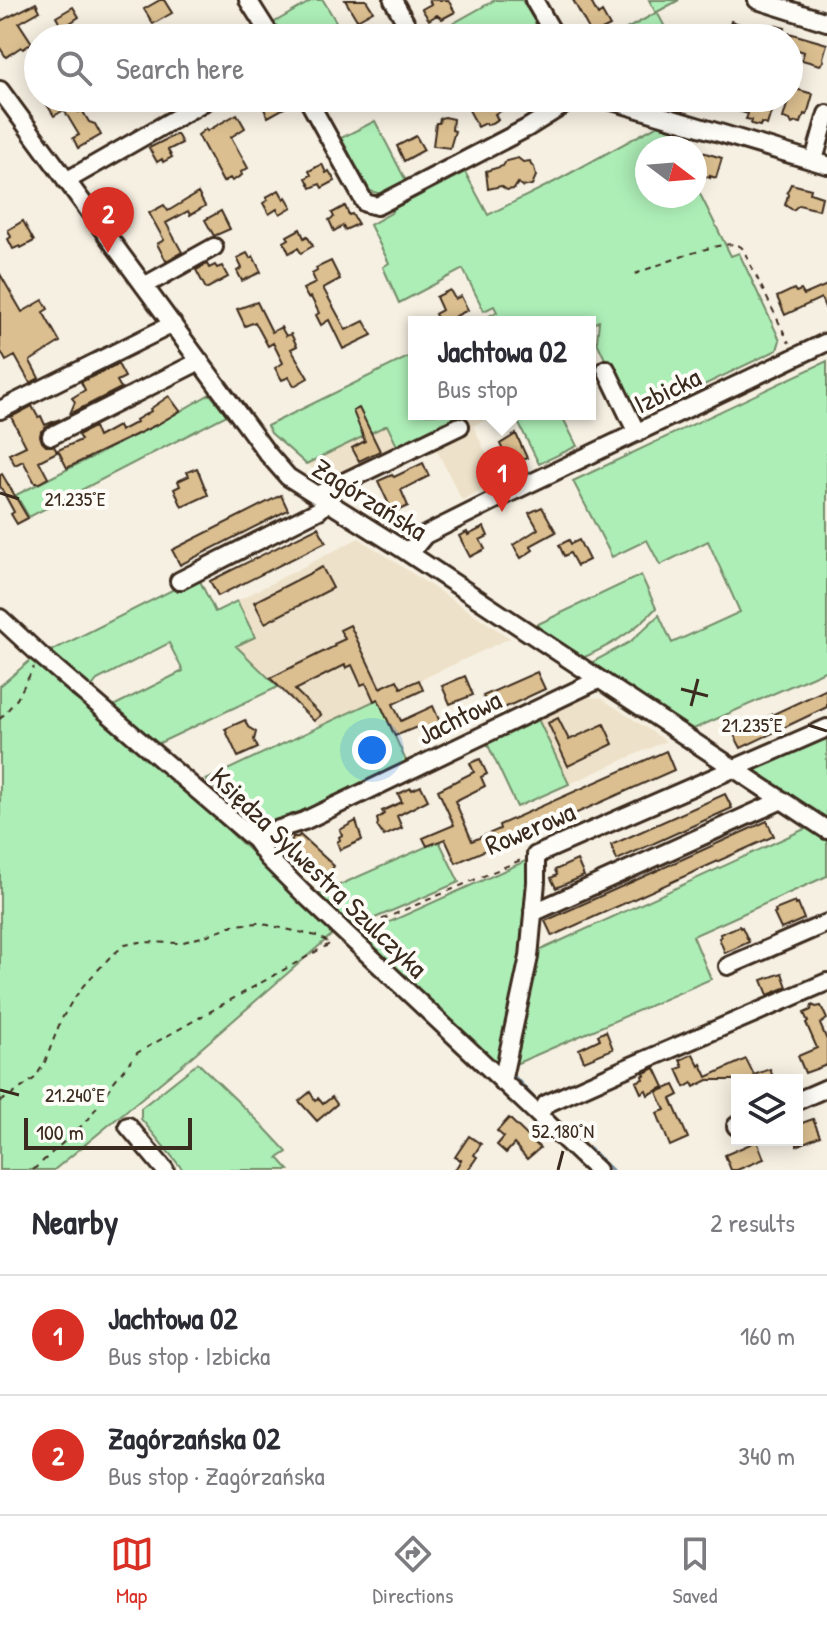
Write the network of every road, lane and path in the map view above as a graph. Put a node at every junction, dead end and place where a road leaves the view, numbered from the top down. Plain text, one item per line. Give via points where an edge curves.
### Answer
1 (248, 0) edge
2 (393, 0) edge
3 (534, 0) edge
4 (757, 0) edge
5 (827, 22) edge
6 (263, 24) edge
7 (406, 24) edge
8 (548, 24) edge
9 (0, 90) edge
10 (187, 112) edge
11 (315, 112) edge
12 (553, 112) edge
13 (650, 112) edge
14 (827, 114) edge
15 (820, 162) edge
16 (66, 181) junction
17 (214, 247) dead end
18 (635, 274) dead end
19 (144, 286) junction
20 (173, 324) junction
21 (827, 342) edge
22 (794, 357) junction
23 (200, 361) junction
24 (606, 369) dead end
25 (0, 410) edge
26 (460, 426) dead end
27 (637, 433) junction
28 (51, 436) dead end
29 (322, 498) junction
30 (404, 550) junction
31 (179, 581) dead end
32 (0, 618) edge
33 (39, 654) junction
34 (598, 680) junction
35 (0, 719) edge
36 (827, 728) edge
37 (732, 768) junction
38 (782, 800) junction
39 (827, 830) edge
40 (255, 840) junction
41 (536, 855) junction
42 (533, 911) junction
43 (827, 923) edge
44 (347, 934) junction
45 (331, 943) junction
46 (728, 966) dead end
47 (827, 982) edge
48 (502, 1082) junction
49 (827, 1088) edge
50 (803, 1098) edge
51 (0, 1101) edge
52 (540, 1114) junction
53 (128, 1126) dead end
54 (33, 1170) edge
55 (165, 1170) edge
56 (597, 1170) edge

1 - 6 street
2 - 7 street
3 - 8 street
4 - 5 street
9 - 16 street, Zagórzańska
10 - 16 street
11 - 12 street via 365,203 377,206
13 - 15 street
14 - 15 street
16 - 19 street, Zagórzańska
17 - 19 street
18 - 22 path via 738,244
19 - 20 street, Zagórzańska
20 - 23 street, Zagórzańska
20 - 25 street
21 - 22 street, Izbicka
22 - 27 street, Izbicka
23 - 28 street
23 - 29 street, Zagórzańska via 288,477
24 - 27 street
26 - 29 street
27 - 30 street, Izbicka via 448,523
29 - 30 street, Zagórzańska
29 - 31 street via 319,510
30 - 34 street, Zagórzańska
32 - 33 street, Księdza Sylwestra Szulczyka
33 - 35 path via 17,699
33 - 40 street, Księdza Sylwestra Szulczyka
34 - 37 street, Zagórzańska
34 - 40 street, Jachtowa
36 - 37 street, Rowerowa
37 - 38 street, Zagórzańska
37 - 41 street, Rowerowa
38 - 39 street, Zagórzańska
38 - 42 street
40 - 44 street, Księdza Sylwestra Szulczyka
41 - 42 street
41 - 44 path, Rowerowa
42 - 48 street via 529,957
43 - 46 street
44 - 45 path, Rowerowa
44 - 48 street, Księdza Sylwestra Szulczyka
45 - 51 path via 259,923 233,925 180,943 125,945 71,1003 35,1078
45 - 54 path, Rowerowa via 137,1053 88,1120
47 - 52 street via 546,1104
48 - 52 street, Księdza Sylwestra Szulczyka
49 - 50 street
52 - 56 street, Księdza Sylwestra Szulczyka
53 - 55 street

